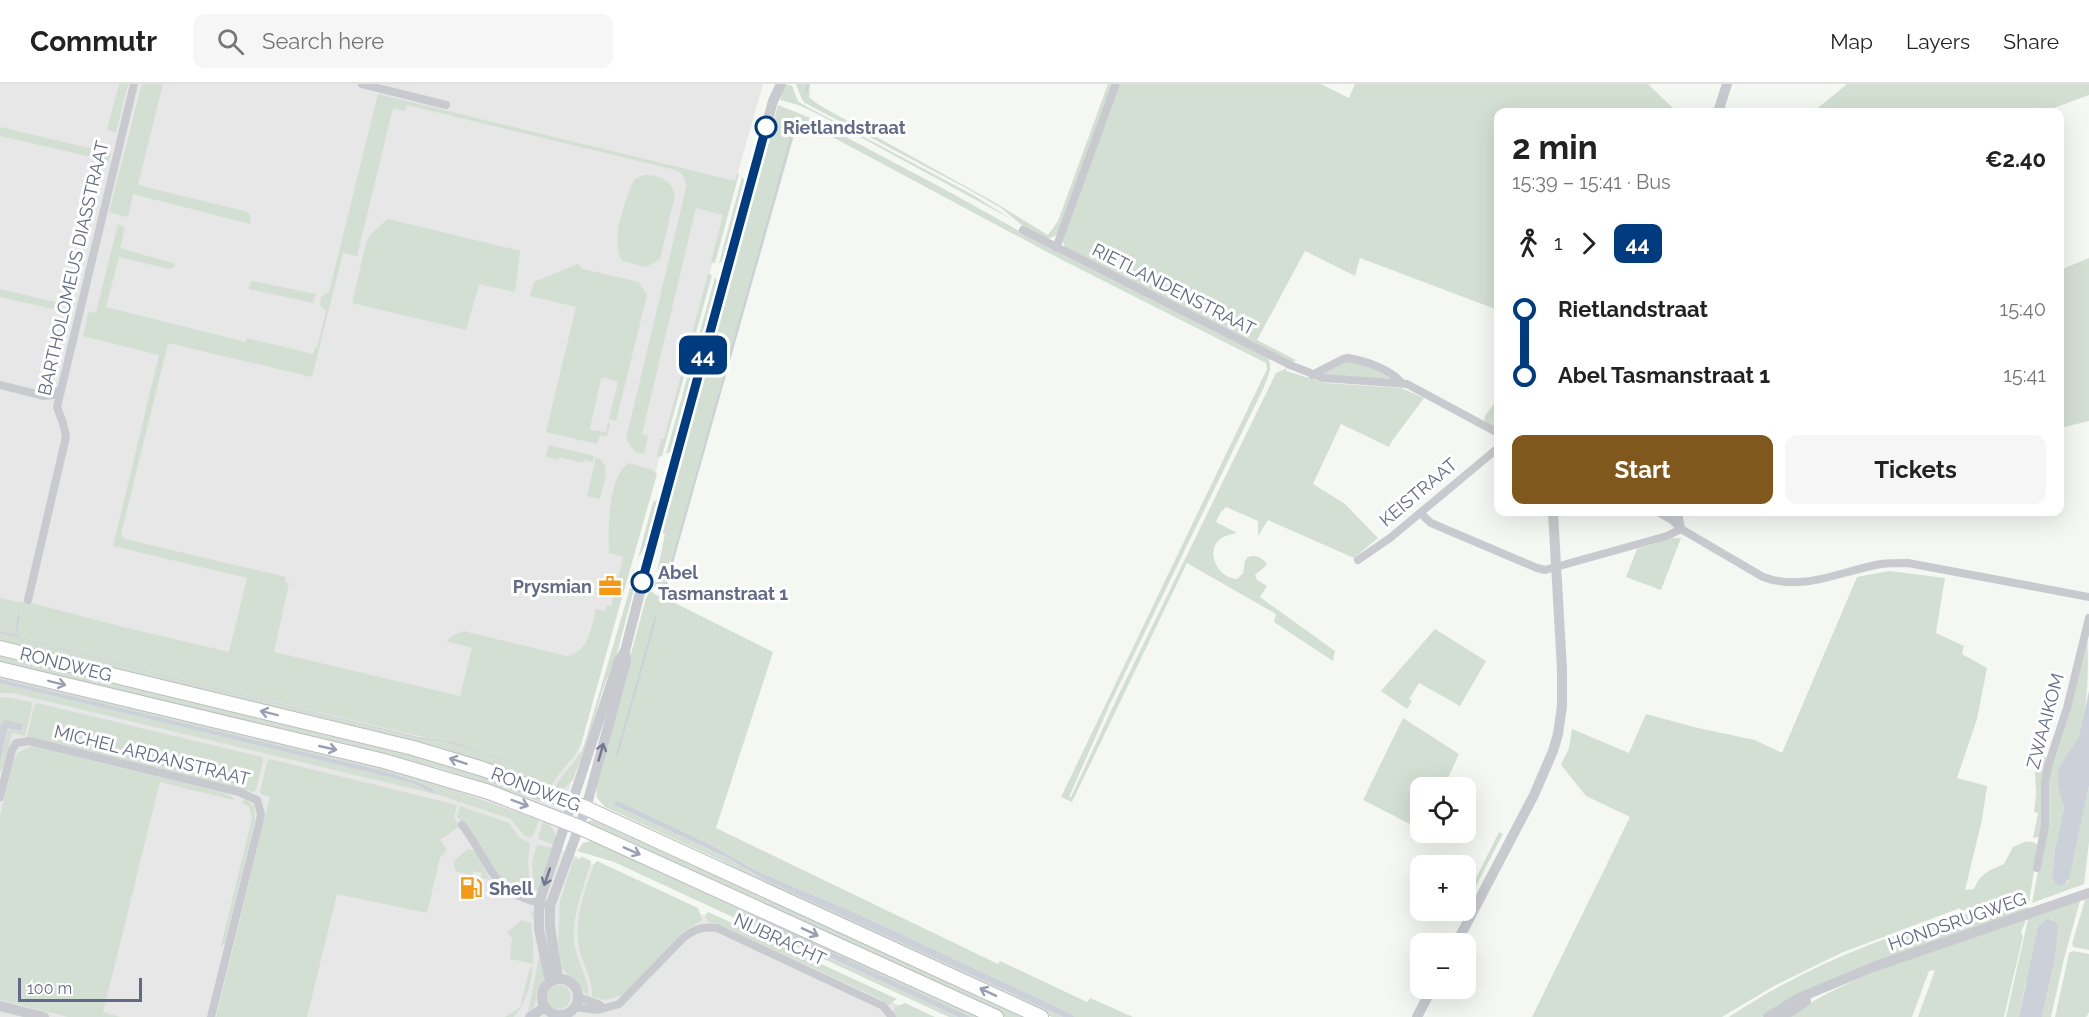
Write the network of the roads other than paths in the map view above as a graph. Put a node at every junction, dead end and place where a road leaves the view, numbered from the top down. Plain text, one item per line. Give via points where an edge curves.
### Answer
1 (134, 84) edge
2 (362, 84) edge
3 (781, 84) edge
4 (1116, 84) edge
5 (1727, 84) edge
6 (775, 90) edge
7 (446, 105) dead end
8 (1719, 108) edge
9 (1023, 230) dead end
10 (1056, 248) junction
11 (1312, 375) junction
12 (1402, 383) junction
13 (0, 385) edge
14 (62, 388) junction
15 (1494, 431) edge
16 (1494, 451) edge
17 (1420, 513) junction
18 (1553, 516) edge
19 (1665, 516) edge
20 (1679, 516) edge
21 (1681, 530) junction
22 (1358, 560) dead end
23 (1556, 568) junction
24 (2089, 597) edge
25 (28, 600) dead end
26 (2089, 618) edge
27 (0, 648) edge
28 (625, 651) junction
29 (0, 669) edge
30 (2, 785) edge
31 (0, 797) edge
32 (573, 803) junction
33 (586, 808) junction
34 (572, 824) junction
35 (462, 825) dead end
36 (2037, 868) dead end
37 (2089, 893) edge
38 (538, 903) junction
39 (550, 906) junction
40 (1462, 933) edge
41 (554, 980) junction
42 (1837, 982) junction
43 (1426, 999) edge
44 (576, 1002) junction
45 (0, 1006) edge
46 (545, 1007) junction
47 (44, 1017) edge
48 (211, 1017) edge
49 (530, 1017) edge
50 (892, 1017) edge
51 (996, 1017) edge
52 (1041, 1017) edge
53 (1417, 1017) edge
54 (1768, 1017) edge
55 (1782, 1017) edge

1 - 14 street, BARTHOLOMEUS DIASSTRAAT
2 - 7 street
3 - 6 street
4 - 10 street
5 - 8 street
6 - 28 street
9 - 10 street, RIETLANDENSTRAAT
10 - 11 street, RIETLANDENSTRAAT
11 - 12 street, RIETLANDENSTRAAT
11 - 12 street, RIETLANDENSTRAAT via 1348,358 1382,369
12 - 15 street, RIETLANDENSTRAAT
13 - 14 street via 44,396
14 - 25 street, BARTHOLOMEUS DIASSTRAAT via 57,408 66,437
16 - 17 street, KEISTRAAT
17 - 22 street, KEISTRAAT
17 - 23 street via 1431,523 1537,568
18 - 23 street
19 - 21 street
20 - 21 street
21 - 23 street
21 - 24 street via 1776,582 1804,582 1882,564 1908,563
23 - 40 street via 1563,669 1558,734 1534,795
26 - 36 street, ZWAAIKOM via 2048,766 2045,825
32 -> 27 main road, RONDWEG via 413,748
28 - 32 street
33 -> 28 street via 626,661
29 -> 34 main road, RONDWEG via 402,766 479,789
30 - 31 street, MICHEL ARDANSTRAAT
30 - 48 street, MICHEL ARDANSTRAAT via 16,743 29,741 239,792 257,800 259,824
32 - 33 main road, RONDWEG
32 - 34 street
33 - 34 street
52 -> 33 main road, RONDWEG
34 -> 38 street
34 - 39 street
34 -> 51 main road, RONDWEG
35 - 38 street via 499,883 512,894
37 - 42 street, HONDSRUGWEG
38 - 39 street
38 - 41 street via 539,929
39 - 41 street
41 - 44 street via 575,986
41 - 46 street via 546,985 542,996
42 - 54 street, HONDSRUGWEG
42 - 55 street, HONDSRUGWEG
43 - 53 street
44 - 46 street via 567,1013 557,1015
44 - 50 street, NIJBRACHT via 598,1010 619,1004 683,938 695,929 707,927 717,928 883,1006
45 - 47 street
46 - 49 street

